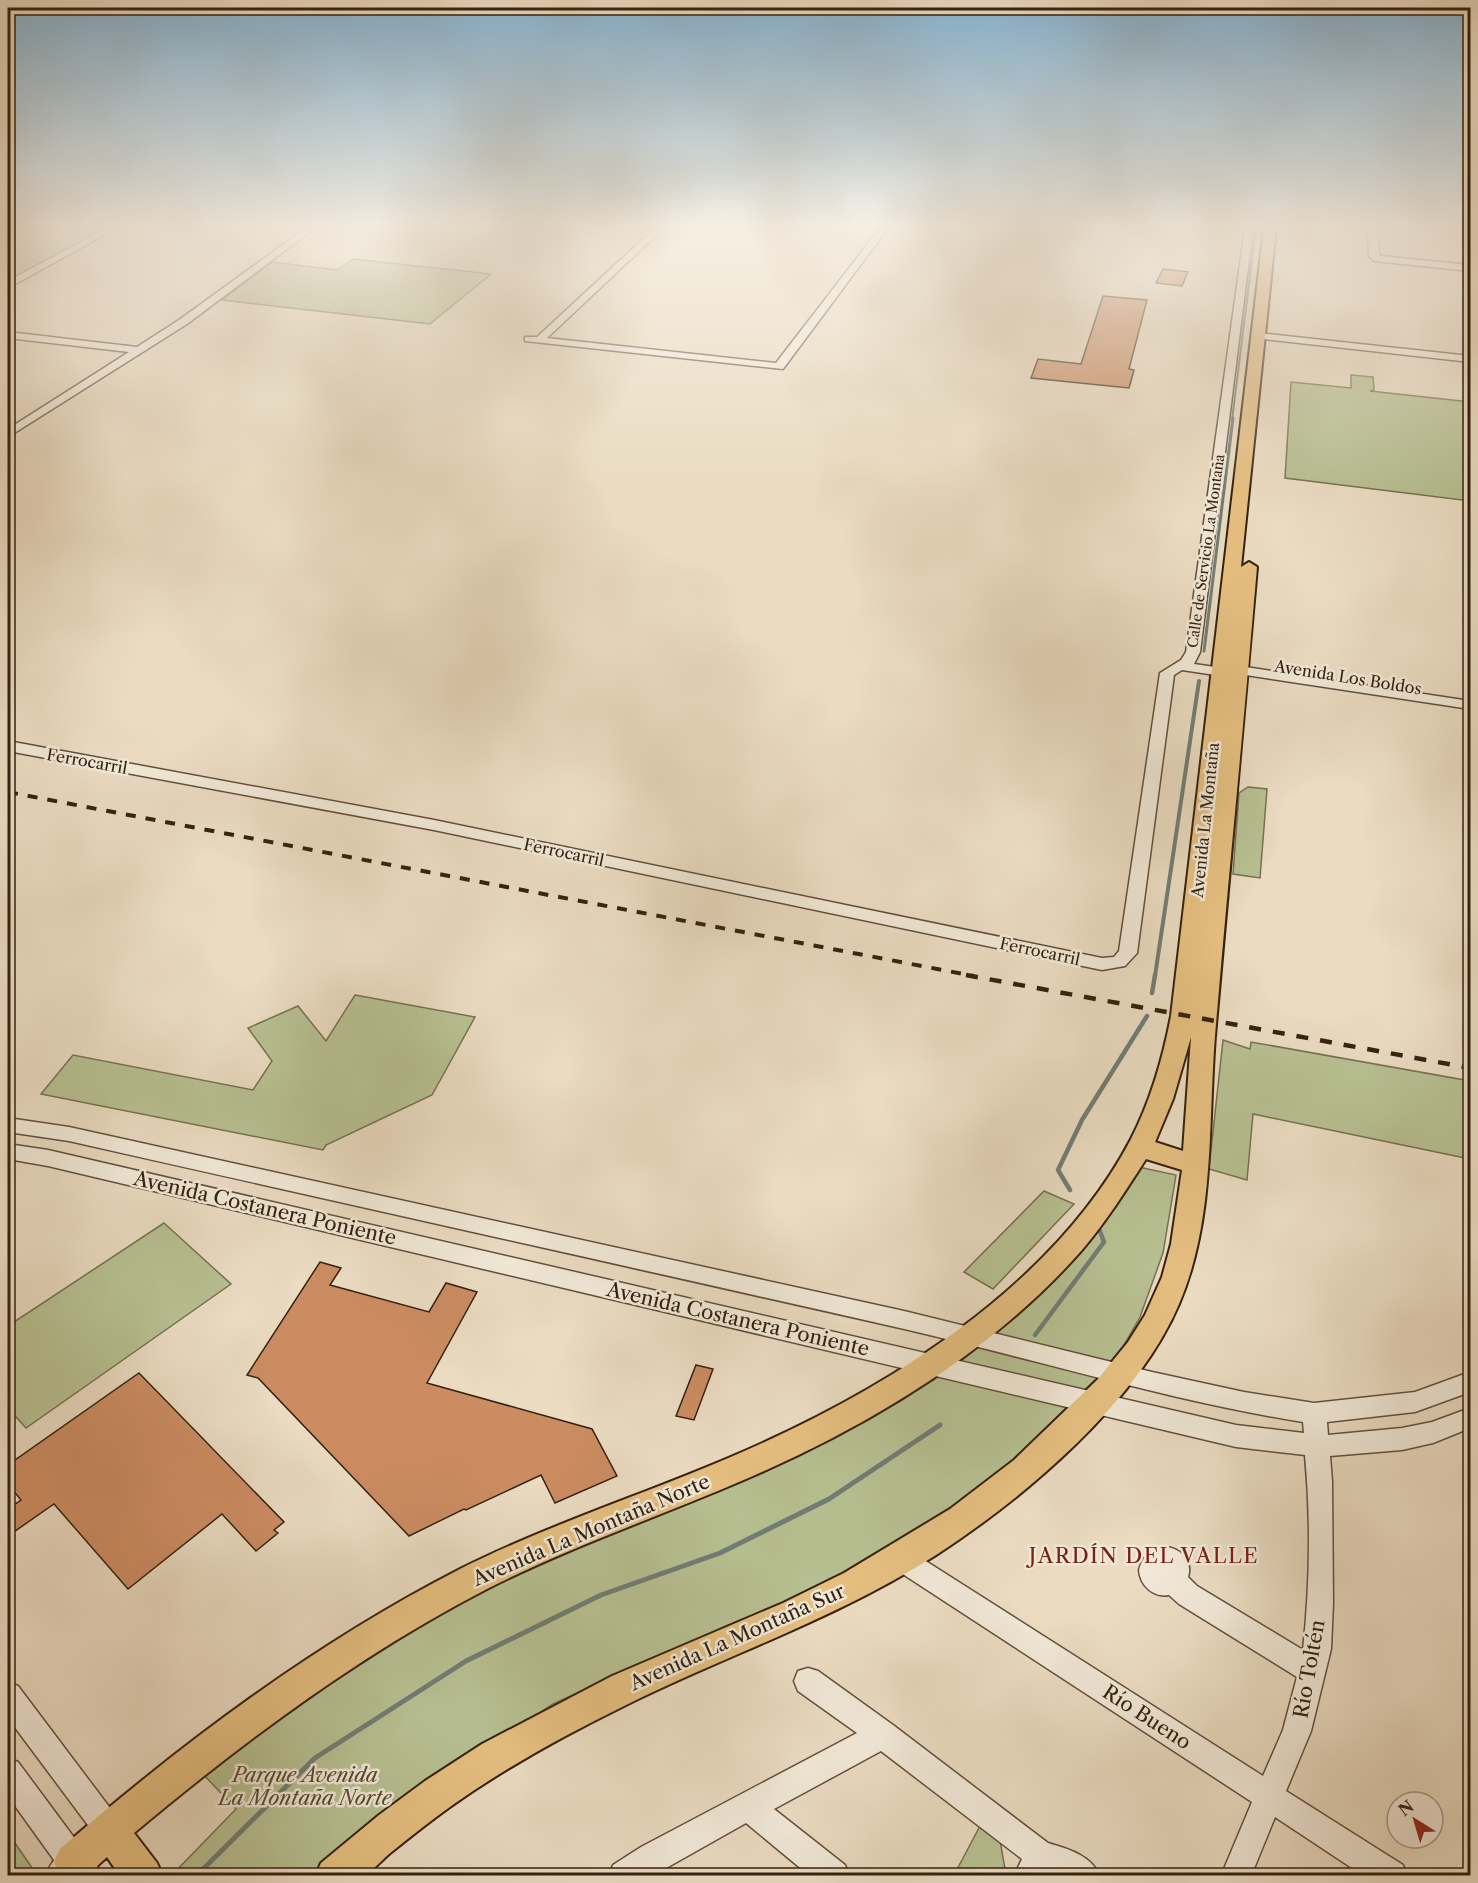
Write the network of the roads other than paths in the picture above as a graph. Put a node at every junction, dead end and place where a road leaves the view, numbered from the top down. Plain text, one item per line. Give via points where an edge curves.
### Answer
1 (191, 316) edge
2 (559, 316) edge
3 (561, 316) edge
4 (818, 316) edge
5 (1237, 316) edge
6 (1267, 316) edge
7 (8, 335) edge
8 (1265, 335) junction
9 (534, 340) junction
10 (138, 350) junction
11 (1470, 357) edge
12 (8, 434) edge
13 (1181, 666) junction
14 (1233, 673) junction
15 (1470, 705) edge
16 (1470, 714) edge
17 (8, 746) edge
18 (1119, 962) joint
19 (8, 1125) edge
20 (1139, 1147) junction
21 (8, 1151) edge
22 (1194, 1164) junction
23 (966, 1337) junction
24 (933, 1364) junction
25 (1122, 1375) junction
26 (1470, 1382) edge
27 (1095, 1403) junction
28 (1314, 1413) junction
29 (1470, 1418) edge
30 (1319, 1446) junction
31 (901, 1559) junction
32 (1173, 1581) dead end
33 (1313, 1671) junction
34 (808, 1681) dead end
35 (8, 1696) edge
36 (883, 1735) junction
37 (8, 1772) edge
38 (1269, 1796) junction
39 (748, 1806) junction
40 (109, 1830) junction
41 (1034, 1865) edge
42 (71, 1871) edge
43 (144, 1875) edge
44 (334, 1875) edge
45 (624, 1875) edge
46 (834, 1875) edge
47 (1084, 1875) edge
48 (1236, 1875) edge
49 (1392, 1875) edge

1 - 10 street
2 - 9 street
3 - 9 street
4 - 9 street via 779,367
5 - 13 street, Calle de Servicio La Montaña via 1193,652 1191,659
6 - 8 main road, Avenida La Montaña
7 - 10 street
8 - 11 street
8 - 14 main road, Avenida La Montaña
10 - 12 street
13 - 14 street, Avenida Los Boldos
13 - 18 street, Calle de Servicio La Montaña via 1167,673 1128,953
14 - 15 street, Avenida Los Boldos
14 - 16 street, Avenida Los Boldos
14 - 20 main road, Avenida La Montaña via 1184,1016 1167,1082
14 - 22 main road, Avenida La Montaña
17 - 18 street, Ferrocarril via 435,825 1102,964
19 - 23 street, Avenida Costanera Poniente via 69,1134
20 - 22 main road
20 - 23 main road, Avenida La Montaña via 1106,1200 1071,1242 1032,1282
21 - 24 street, Avenida Costanera Poniente
22 - 25 main road, Avenida La Montaña via 1177,1273 1167,1301
23 - 24 main road, Avenida La Montaña Norte
23 - 25 street, Avenida Costanera Poniente
24 - 27 street, Avenida Costanera Poniente
24 - 40 main road, Avenida La Montaña Norte via 847,1417 777,1451 545,1545 410,1614 285,1692
25 - 27 main road, Avenida La Montaña Sur
25 - 28 street, Avenida Costanera Poniente
26 - 28 street, Avenida Costanera Poniente via 1415,1402
27 - 30 street, Avenida Costanera Poniente via 1236,1436
27 - 31 main road, Avenida La Montaña Sur via 998,1494
28 - 30 street, Río Toltén
29 - 30 street, Avenida Costanera Poniente via 1402,1439
30 - 33 street, Río Toltén via 1320,1603
31 - 38 street, Río Bueno
31 - 44 main road, Avenida La Montaña Sur via 817,1604 625,1688 526,1740 454,1782
32 - 33 street via 1188,1595
33 - 38 street, Río Toltén via 1297,1731
34 - 36 street
35 - 40 street
36 - 39 street
36 - 41 street
37 - 42 street
38 - 48 street, Río Toltén
38 - 49 street, Río Bueno
39 - 45 street
39 - 46 street
40 - 42 main road, Avenida La Montaña Norte
40 - 43 main road
41 - 47 street via 1067,1864

